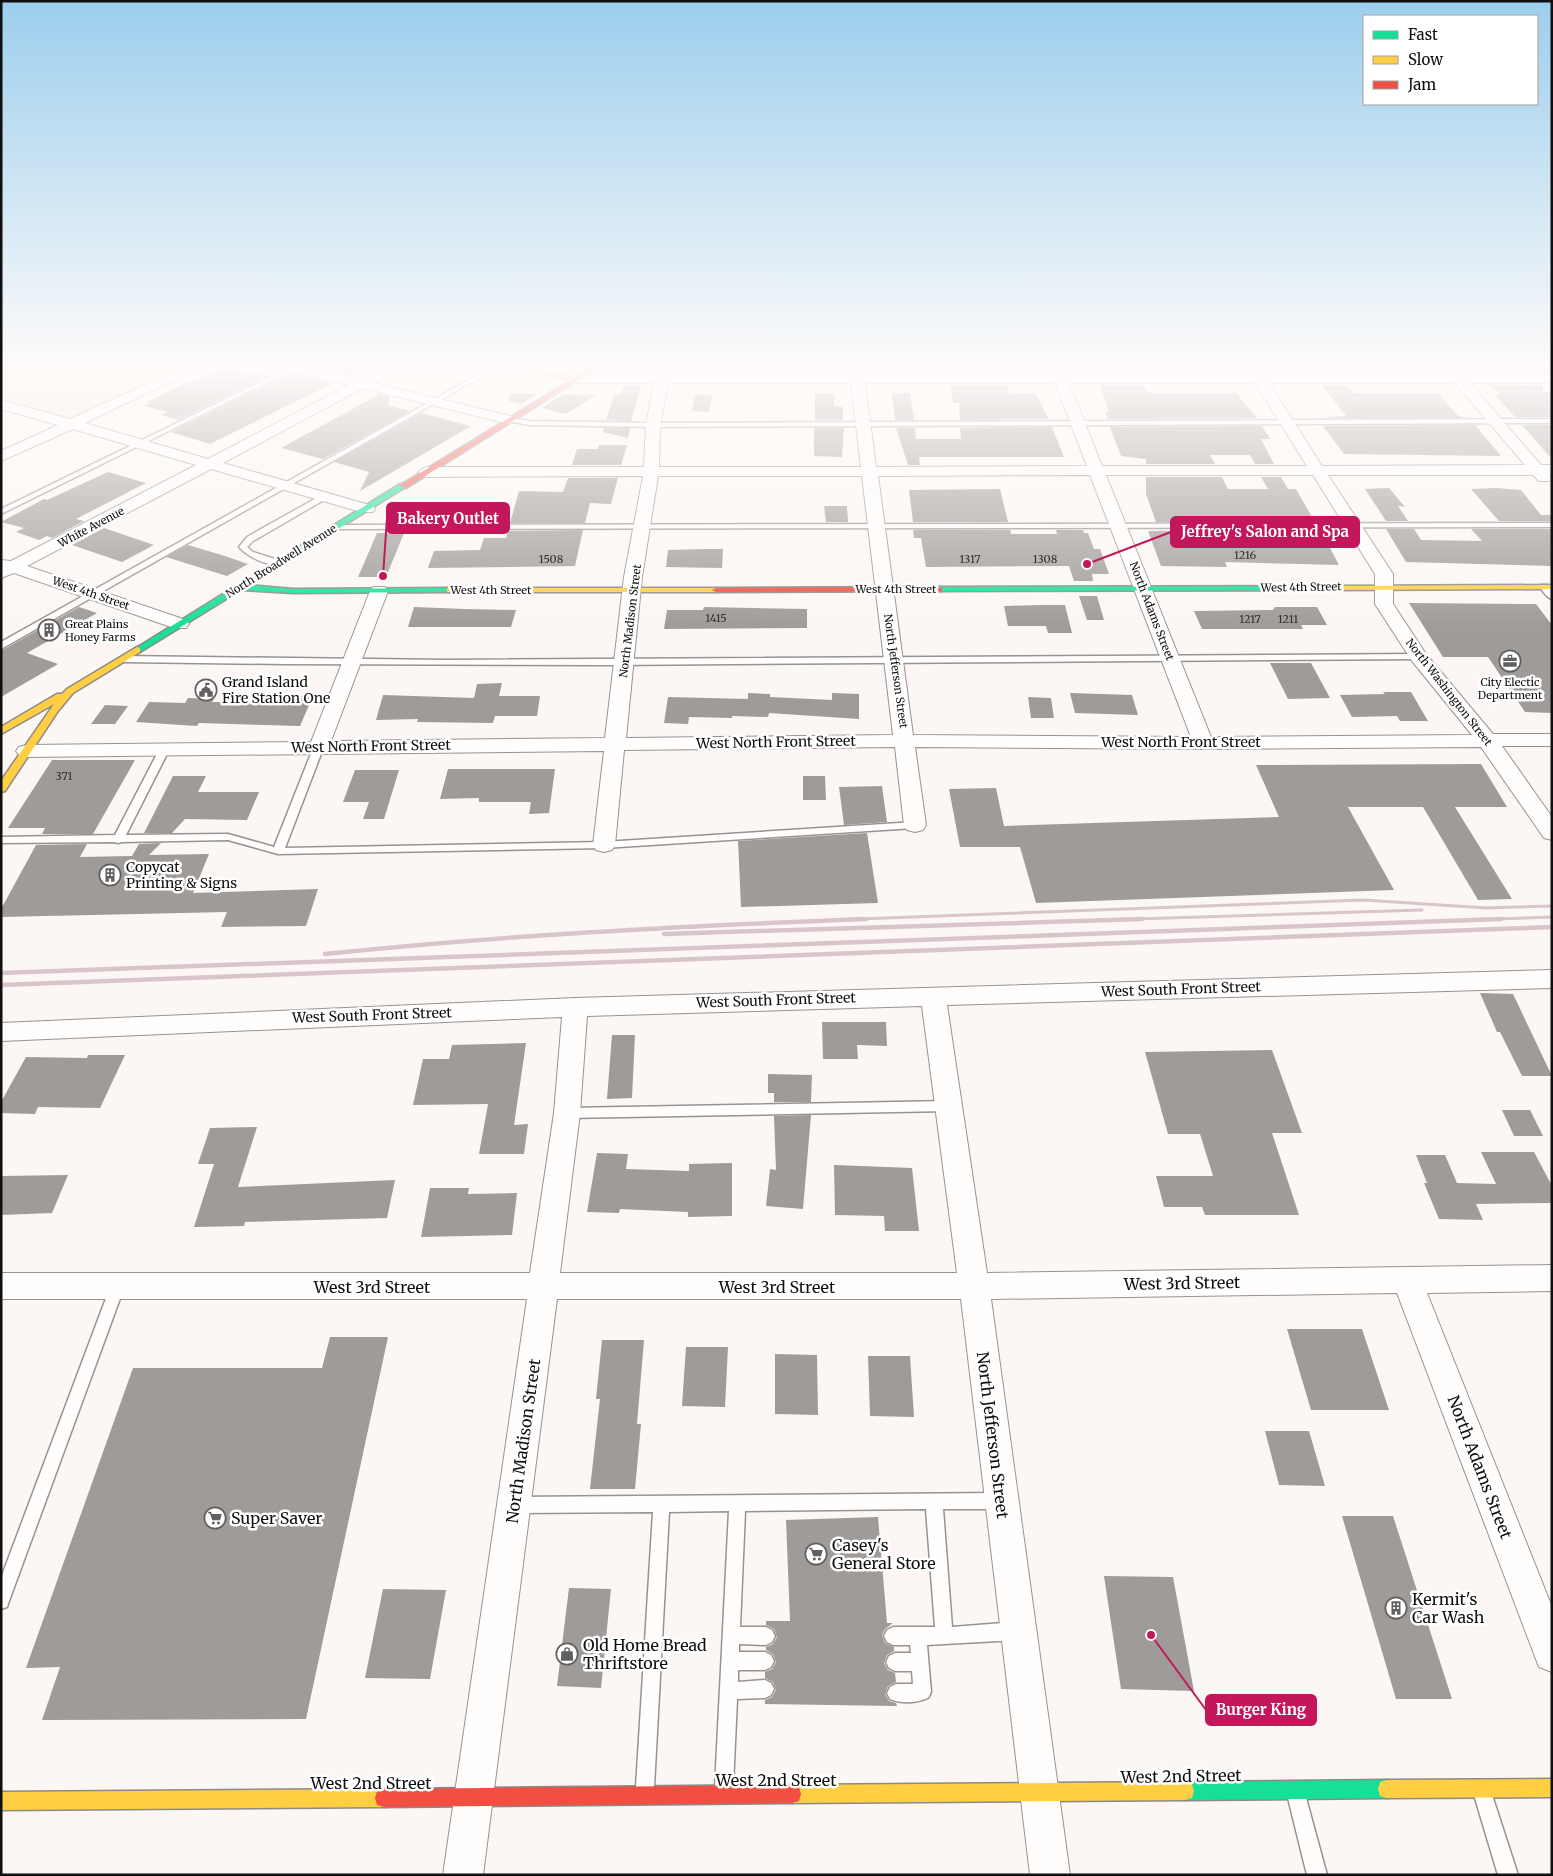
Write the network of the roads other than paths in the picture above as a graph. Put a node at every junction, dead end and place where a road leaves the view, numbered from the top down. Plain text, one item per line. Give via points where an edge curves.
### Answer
1 (115, 456) edge
2 (180, 456) edge
3 (226, 456) edge
4 (338, 456) edge
5 (452, 456) edge
6 (651, 456) edge
7 (866, 456) edge
8 (1091, 456) edge
9 (1308, 456) edge
10 (1530, 456) edge
11 (210, 464) junction
12 (1544, 470) edge
13 (1097, 471) junction
14 (1318, 471) junction
15 (426, 472) junction
16 (868, 472) junction
17 (651, 473) junction
18 (284, 486) junction
19 (1552, 486) edge
20 (325, 497) junction
21 (367, 509) junction
22 (1, 512) edge
23 (1552, 525) edge
24 (1118, 526) junction
25 (643, 527) junction
26 (876, 527) junction
27 (1354, 527) junction
28 (336, 528) junction
29 (278, 563) junction
30 (5, 568) edge
31 (1385, 586) junction
32 (240, 587) junction
33 (1548, 587) edge
34 (884, 589) junction
35 (1143, 589) junction
36 (631, 590) junction
37 (379, 591) junction
38 (93, 594) junction
39 (1552, 597) edge
40 (180, 624) junction
41 (1, 646) edge
42 (1169, 656) junction
43 (1419, 657) junction
44 (121, 659) junction
45 (894, 659) junction
46 (625, 661) junction
47 (351, 664) junction
48 (70, 690) junction
49 (1, 731) edge
50 (1487, 740) junction
51 (1552, 740) edge
52 (905, 741) junction
53 (1203, 743) junction
54 (616, 744) junction
55 (319, 746) junction
56 (164, 750) junction
57 (18, 751) junction
58 (1, 789) edge
59 (915, 825) joint
60 (1552, 833) edge
61 (1, 840) edge
62 (118, 840) junction
63 (604, 845) junction
64 (278, 851) junction
65 (1552, 979) edge
66 (933, 995) junction
67 (575, 1007) junction
68 (1, 1032) edge
69 (948, 1106) junction
70 (567, 1113) junction
71 (1552, 1278) edge
72 (1408, 1280) junction
73 (118, 1285) junction
74 (1, 1286) edge
75 (974, 1286) junction
76 (544, 1288) junction
77 (1001, 1501) junction
78 (934, 1502) junction
79 (661, 1504) junction
80 (737, 1504) junction
81 (514, 1505) junction
82 (1, 1601) edge
83 (1018, 1631) junction
84 (733, 1635) junction
85 (918, 1635) junction
86 (766, 1636) dead end
87 (893, 1636) dead end
88 (944, 1636) junction
89 (1552, 1654) edge
90 (730, 1661) junction
91 (766, 1661) dead end
92 (895, 1662) dead end
93 (919, 1662) junction
94 (765, 1689) dead end
95 (728, 1691) junction
96 (896, 1693) dead end
97 (1481, 1788) junction
98 (1552, 1788) edge
99 (1295, 1792) junction
100 (1040, 1794) junction
101 (723, 1796) junction
102 (644, 1797) junction
103 (474, 1798) junction
104 (1, 1801) edge
105 (463, 1875) edge
106 (1050, 1875) edge
107 (1317, 1875) edge
108 (1508, 1875) edge

1 - 22 lane
2 - 11 street
3 - 11 street, White Avenue
4 - 18 lane
5 - 15 main road, North Broadwell Avenue
6 - 17 street, North Madison Street
7 - 16 street, North Jefferson Street
8 - 13 street, North Adams Street
9 - 14 street, North Washington Street
10 - 12 street
11 - 18 street
11 - 30 street, White Avenue
12 - 14 street
12 - 19 street
13 - 14 street
13 - 16 street
13 - 24 street, North Adams Street
14 - 27 street, North Washington Street
15 - 17 street
15 - 21 main road, North Broadwell Avenue
16 - 17 street
16 - 26 street, North Jefferson Street
17 - 25 street, North Madison Street
18 - 20 street
18 - 38 lane
20 - 21 street
20 - 29 lane via 258,534 243,547 250,554
21 - 28 main road, North Broadwell Avenue
23 - 27 lane
24 - 26 lane
24 - 27 lane
24 - 35 street, North Adams Street
25 - 26 lane
25 - 28 lane
25 - 36 street, North Madison Street
26 - 34 street, North Jefferson Street
27 - 31 street, North Washington Street via 1384,574
28 - 29 main road, North Broadwell Avenue
29 - 32 main road, North Broadwell Avenue
30 - 38 street, West 4th Street
31 - 33 main road, West 4th Street
31 - 35 main road, West 4th Street
31 - 43 street, North Washington Street via 1384,604
32 - 37 main road, West 4th Street
32 - 40 main road, North Broadwell Avenue
33 - 39 lane
34 - 35 main road, West 4th Street
34 - 36 main road, West 4th Street
34 - 45 street, North Jefferson Street
35 - 42 street, North Adams Street
36 - 37 main road, West 4th Street
36 - 46 street, North Madison Street
37 - 47 street
38 - 40 street, West 4th Street
38 - 41 lane
40 - 44 main road, North Broadwell Avenue
42 - 43 lane
42 - 45 lane
42 - 53 street, North Adams Street
43 - 50 street, North Washington Street
44 - 47 lane
44 - 48 main road, North Broadwell Avenue
45 - 46 lane
45 - 52 street, North Jefferson Street
46 - 47 lane
46 - 54 street, North Madison Street
47 - 55 street
48 - 49 main road
48 - 57 main road, North Broadwell Avenue
50 - 51 street, West North Front Street
50 - 53 street, West North Front Street
50 - 60 street, North Washington Street
52 - 53 street, West North Front Street
52 - 54 street, West North Front Street
52 - 59 street, North Jefferson Street
54 - 55 street, West North Front Street
54 - 63 street, North Madison Street
55 - 56 street, West North Front Street
55 - 64 lane
56 - 57 street, West North Front Street
56 - 62 lane
57 - 58 main road, North Broadwell Avenue
59 - 63 lane
61 - 62 lane
62 - 64 lane via 228,837
63 - 64 lane
65 - 66 street, West South Front Street
66 - 67 street, West South Front Street
66 - 69 street, North Jefferson Street
67 - 68 street, West South Front Street
67 - 70 street, North Madison Street
69 - 70 lane
69 - 75 street, North Jefferson Street
70 - 76 street, North Madison Street
71 - 72 street, West 3rd Street
72 - 75 street, West 3rd Street
72 - 89 street, North Adams Street
73 - 74 street, West 3rd Street
73 - 76 street, West 3rd Street
73 - 82 lane
75 - 76 street, West 3rd Street
75 - 77 street, North Jefferson Street
76 - 81 street, North Madison Street
77 - 78 lane
77 - 83 street, North Jefferson Street
78 - 80 lane
78 - 88 lane
79 - 80 lane
79 - 81 lane
79 - 102 lane
80 - 84 lane
81 - 103 street, North Madison Street
83 - 88 lane
83 - 100 street, North Jefferson Street
84 - 86 lane
84 - 90 lane
85 - 87 lane
85 - 88 lane
85 - 93 lane
90 - 91 lane
90 - 95 lane
92 - 93 lane
93 - 96 lane via 922,1692
94 - 95 lane
95 - 101 lane
97 - 98 main road, West 2nd Street
97 - 99 main road, West 2nd Street
97 - 108 lane
99 - 100 main road, West 2nd Street
99 - 107 lane
100 - 101 main road, West 2nd Street
100 - 106 street, North Jefferson Street
101 - 102 main road, West 2nd Street
102 - 103 main road, West 2nd Street
103 - 104 main road, West 2nd Street
103 - 105 street, North Madison Street

